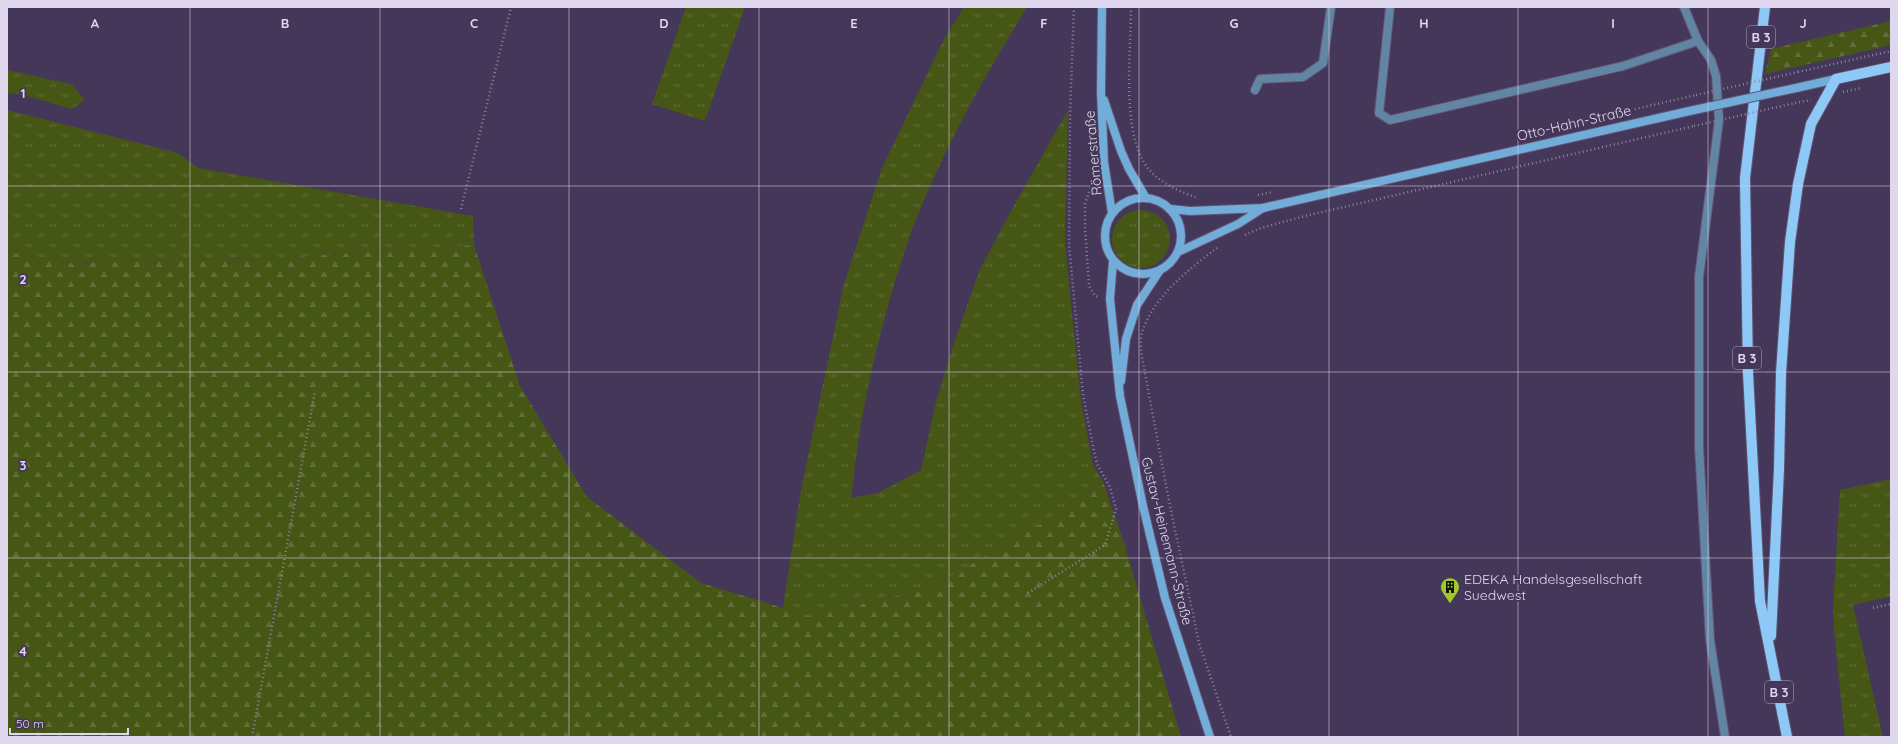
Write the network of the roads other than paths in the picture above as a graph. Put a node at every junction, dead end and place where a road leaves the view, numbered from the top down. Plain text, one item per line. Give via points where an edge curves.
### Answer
1 (1102, 7) edge
2 (1331, 7) edge
3 (1390, 7) edge
4 (1684, 7) edge
5 (1765, 7) edge
6 (1698, 41) junction
7 (1891, 66) edge
8 (1836, 79) junction
9 (1254, 90) dead end
10 (1101, 92) junction
11 (1146, 198) junction
12 (1263, 208) junction
13 (1170, 209) junction
14 (1112, 213) junction
15 (1178, 252) junction
16 (1113, 261) junction
17 (1160, 270) junction
18 (1120, 396) junction
19 (1770, 648) junction
20 (1210, 737) edge
21 (1725, 737) edge
22 (1787, 737) edge

1 - 10 street, Römerstraße
2 - 9 lane via 1323,63 1303,77 1260,79
3 - 6 lane via 1379,112 1390,120 1623,66
4 - 6 lane
5 - 19 main road, B 3 via 1745,178 1749,397 1760,600
6 - 21 lane via 1711,60 1716,76 1719,120 1699,277 1699,447 1710,640
7 - 8 main road, Otto-Hahn-Straße
8 - 12 street, Otto-Hahn-Straße, bridge
8 - 19 main road, B 3 via 1811,124 1798,184 1790,242 1781,373
10 - 11 street, Römerstraße via 1129,169
10 - 14 street, Römerstraße via 1104,162
11 - 13 street
11 - 14 street via 1121,204
12 - 13 street, Otto-Hahn-Straße
12 - 15 street, Otto-Hahn-Straße via 1238,224
13 - 15 street via 1177,219 1181,232
14 - 16 street via 1106,224 1104,237 1106,250
15 - 17 street via 1170,263
16 - 17 street via 1135,274 1148,274
16 - 18 street, Gustav-Heinemann-Straße via 1110,299
17 - 18 street, Gustav-Heinemann-Straße via 1138,305 1126,340
18 - 20 street, Gustav-Heinemann-Straße via 1142,506 1165,598
19 - 22 main road, B 3

